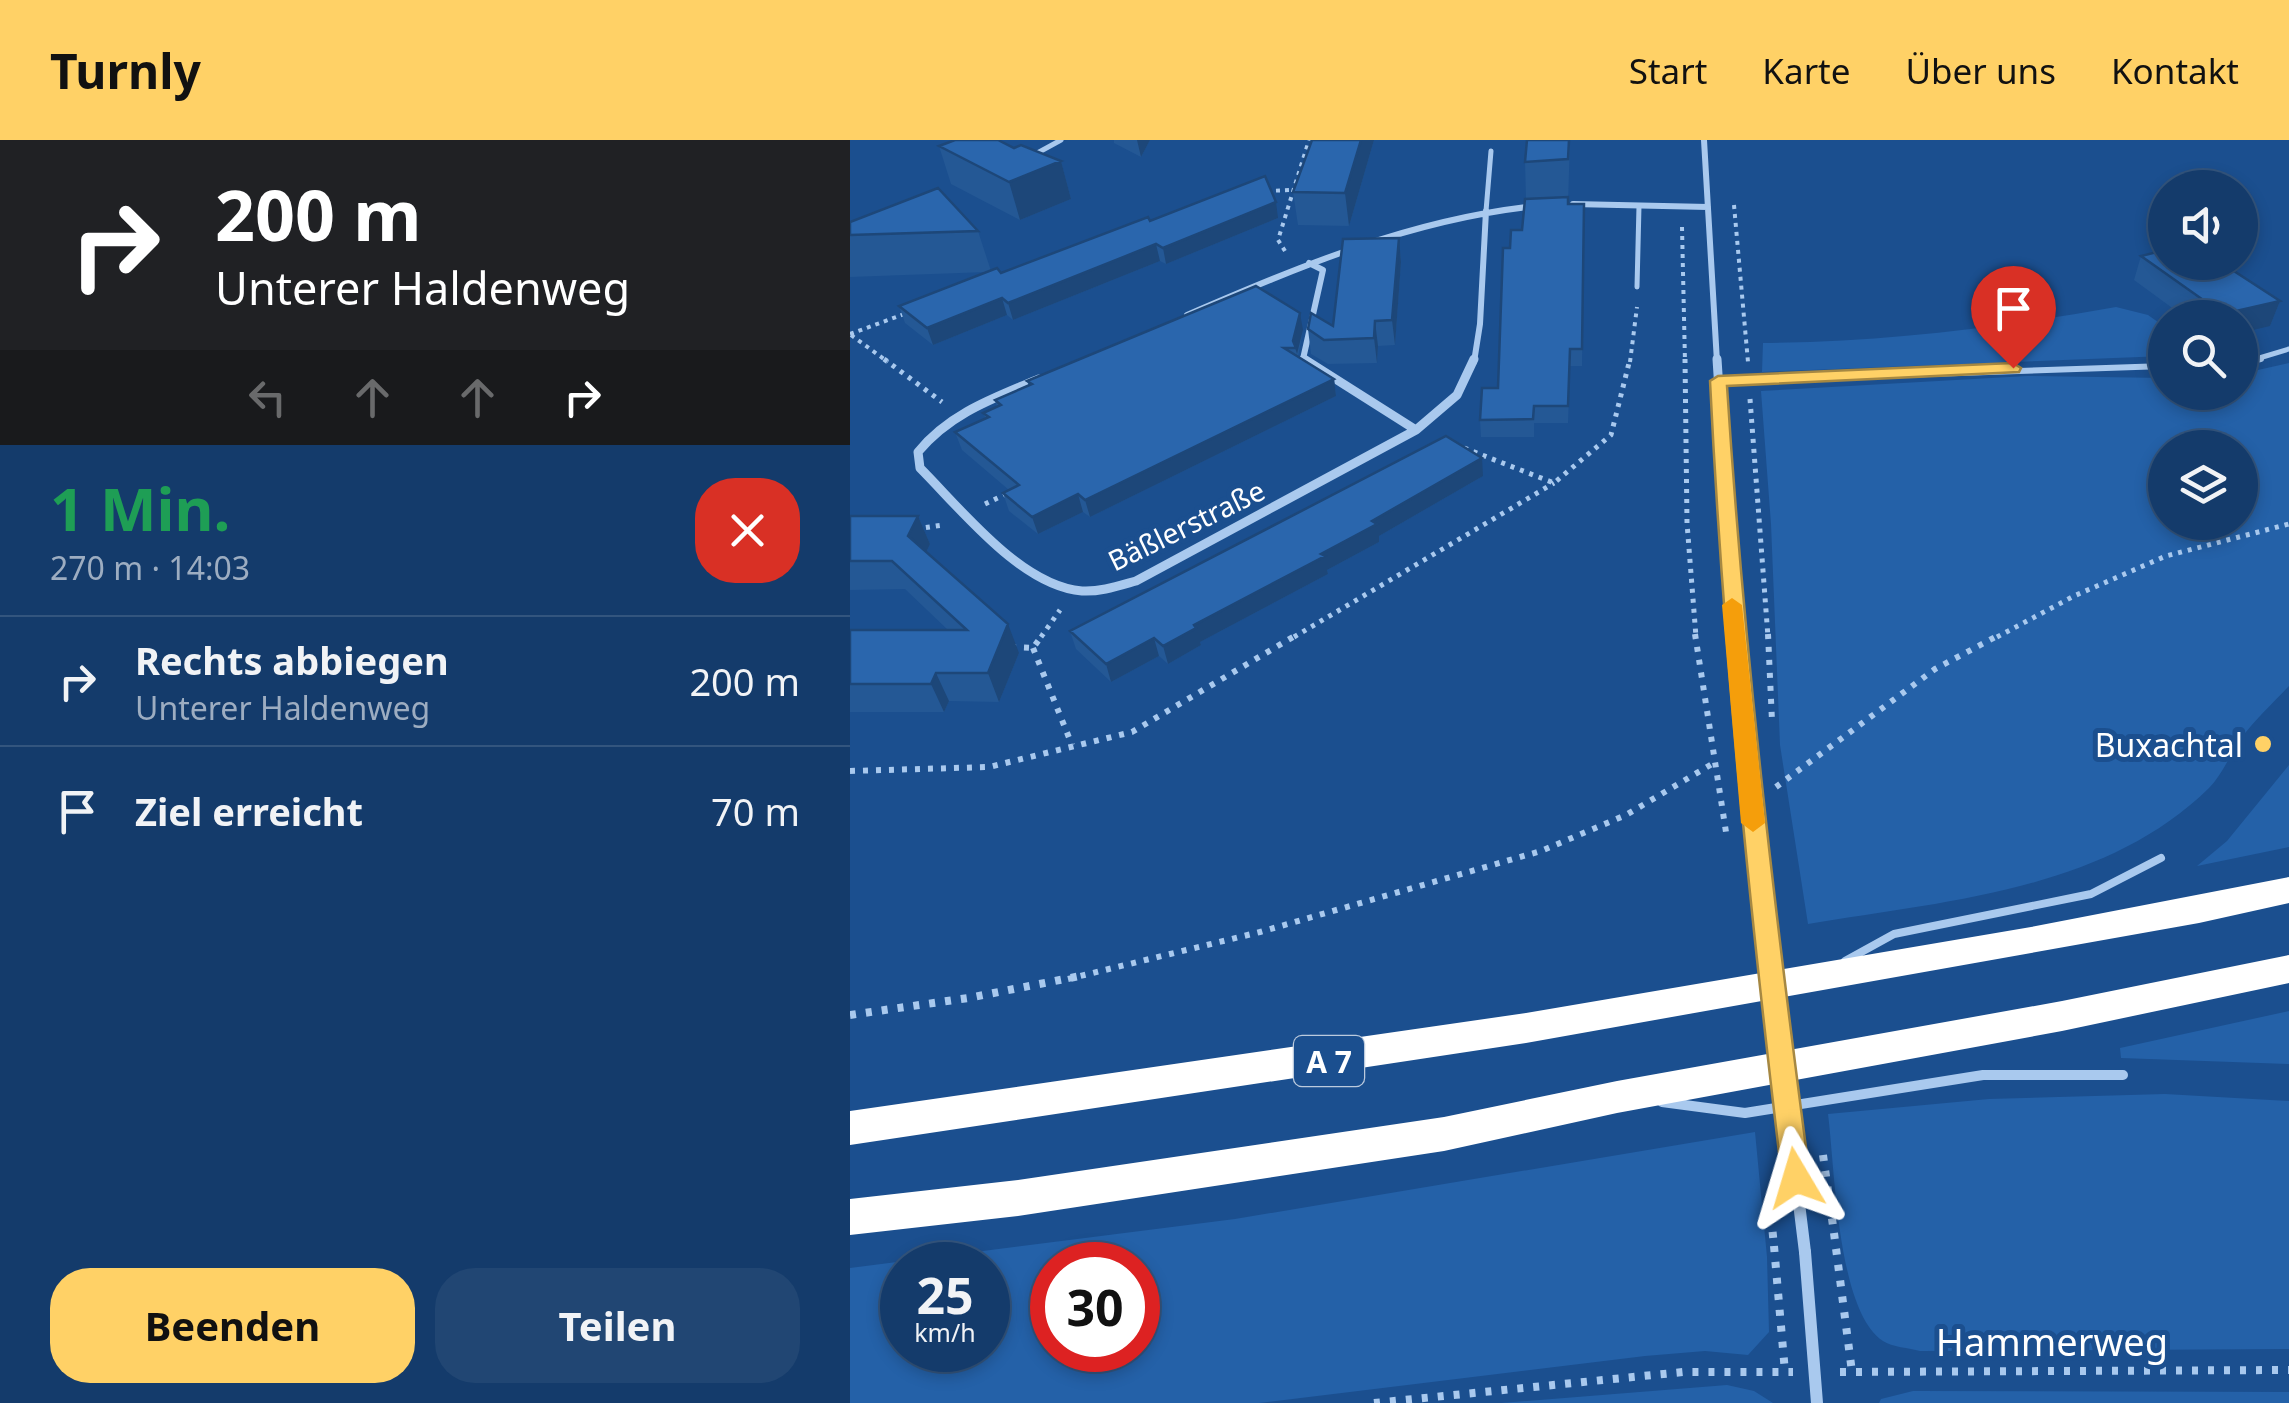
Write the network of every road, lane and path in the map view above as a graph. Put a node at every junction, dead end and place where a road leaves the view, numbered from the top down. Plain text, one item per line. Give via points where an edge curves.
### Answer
1 (1061, 140) edge
2 (1309, 140) edge
3 (1704, 140) edge
4 (1491, 151) dead end
5 (1021, 162) edge
6 (1291, 190) junction
7 (1254, 192) edge
8 (1733, 197) dead end
9 (1555, 204) edge
10 (1568, 204) edge
11 (1639, 206) junction
12 (1681, 206) junction
13 (1708, 207) junction
14 (1486, 211) junction
15 (1308, 262) junction
16 (1637, 287) joint
17 (924, 307) edge
18 (1184, 316) edge
19 (850, 334) edge
20 (2289, 349) edge
21 (2258, 360) edge
22 (2148, 366) edge
23 (1042, 378) edge
24 (1718, 381) junction
25 (1749, 381) junction
26 (958, 414) junction
27 (1416, 430) junction
28 (1554, 482) junction
29 (1020, 488) edge
30 (967, 512) junction
31 (2289, 524) edge
32 (902, 528) edge
33 (1074, 590) junction
34 (996, 647) edge
35 (1033, 648) junction
36 (1772, 739) dead end
37 (1072, 744) junction
38 (1712, 764) junction
39 (850, 771) edge
40 (1775, 771) dead end
41 (1776, 787) junction
42 (1778, 804) dead end
43 (1728, 840) dead end
44 (2161, 858) dead end
45 (2289, 890) edge
46 (2289, 969) edge
47 (1807, 983) junction
48 (850, 1015) edge
49 (2123, 1075) dead end
50 (1618, 1097) junction
51 (850, 1128) edge
52 (850, 1216) edge
53 (1834, 1232) dead end
54 (1774, 1246) dead end
55 (2289, 1370) edge
56 (1784, 1372) junction
57 (1816, 1372) junction
58 (1852, 1372) junction
59 (1374, 1403) edge
60 (1818, 1403) edge

1 - 5 lane
2 - 6 path
3 - 13 street
4 - 14 lane
6 - 7 path
6 - 15 path via 1278,240
8 - 25 path
9 - 14 street
10 - 11 street
11 - 12 street
11 - 16 lane
12 - 13 street
12 - 38 path via 1686,494
13 - 24 street
14 - 15 street via 1405,228
14 - 27 street, Bäßlerstraße via 1468,380
15 - 18 street
15 - 27 street via 1323,270 1304,358
16 - 28 path via 1627,382 1611,436
17 - 19 path
19 - 26 path
20 - 21 lane
22 - 25 lane
23 - 26 street, Bäßlerstraße
24 - 25 lane
24 - 57 street, bridge via 1759,882
25 - 36 path
26 - 30 street, Bäßlerstraße via 918,452 920,468
27 - 28 path
27 - 33 street, Bäßlerstraße via 1136,581
28 - 37 path via 1132,732
29 - 30 path
30 - 32 path via 936,528
30 - 33 street, Bäßlerstraße via 1046,582
31 - 41 path via 2166,556 2074,596 1935,669
33 - 35 path
34 - 35 path
35 - 37 path
37 - 39 path via 989,768
38 - 43 path
38 - 48 path via 1574,839 1416,889 1169,956
40 - 41 path
41 - 42 path
44 - 47 lane via 2091,894 1894,934
45 - 47 highway, A 7
46 - 50 highway
47 - 51 highway, A 7 via 1169,1086
49 - 50 lane via 1983,1075 1745,1113
50 - 52 highway via 1444,1134 1018,1198
53 - 58 path
54 - 56 path
55 - 58 path, Hammerweg
56 - 57 path, Hammerweg
56 - 59 path, Hammerweg via 1683,1372
57 - 58 path, Hammerweg
57 - 60 street

